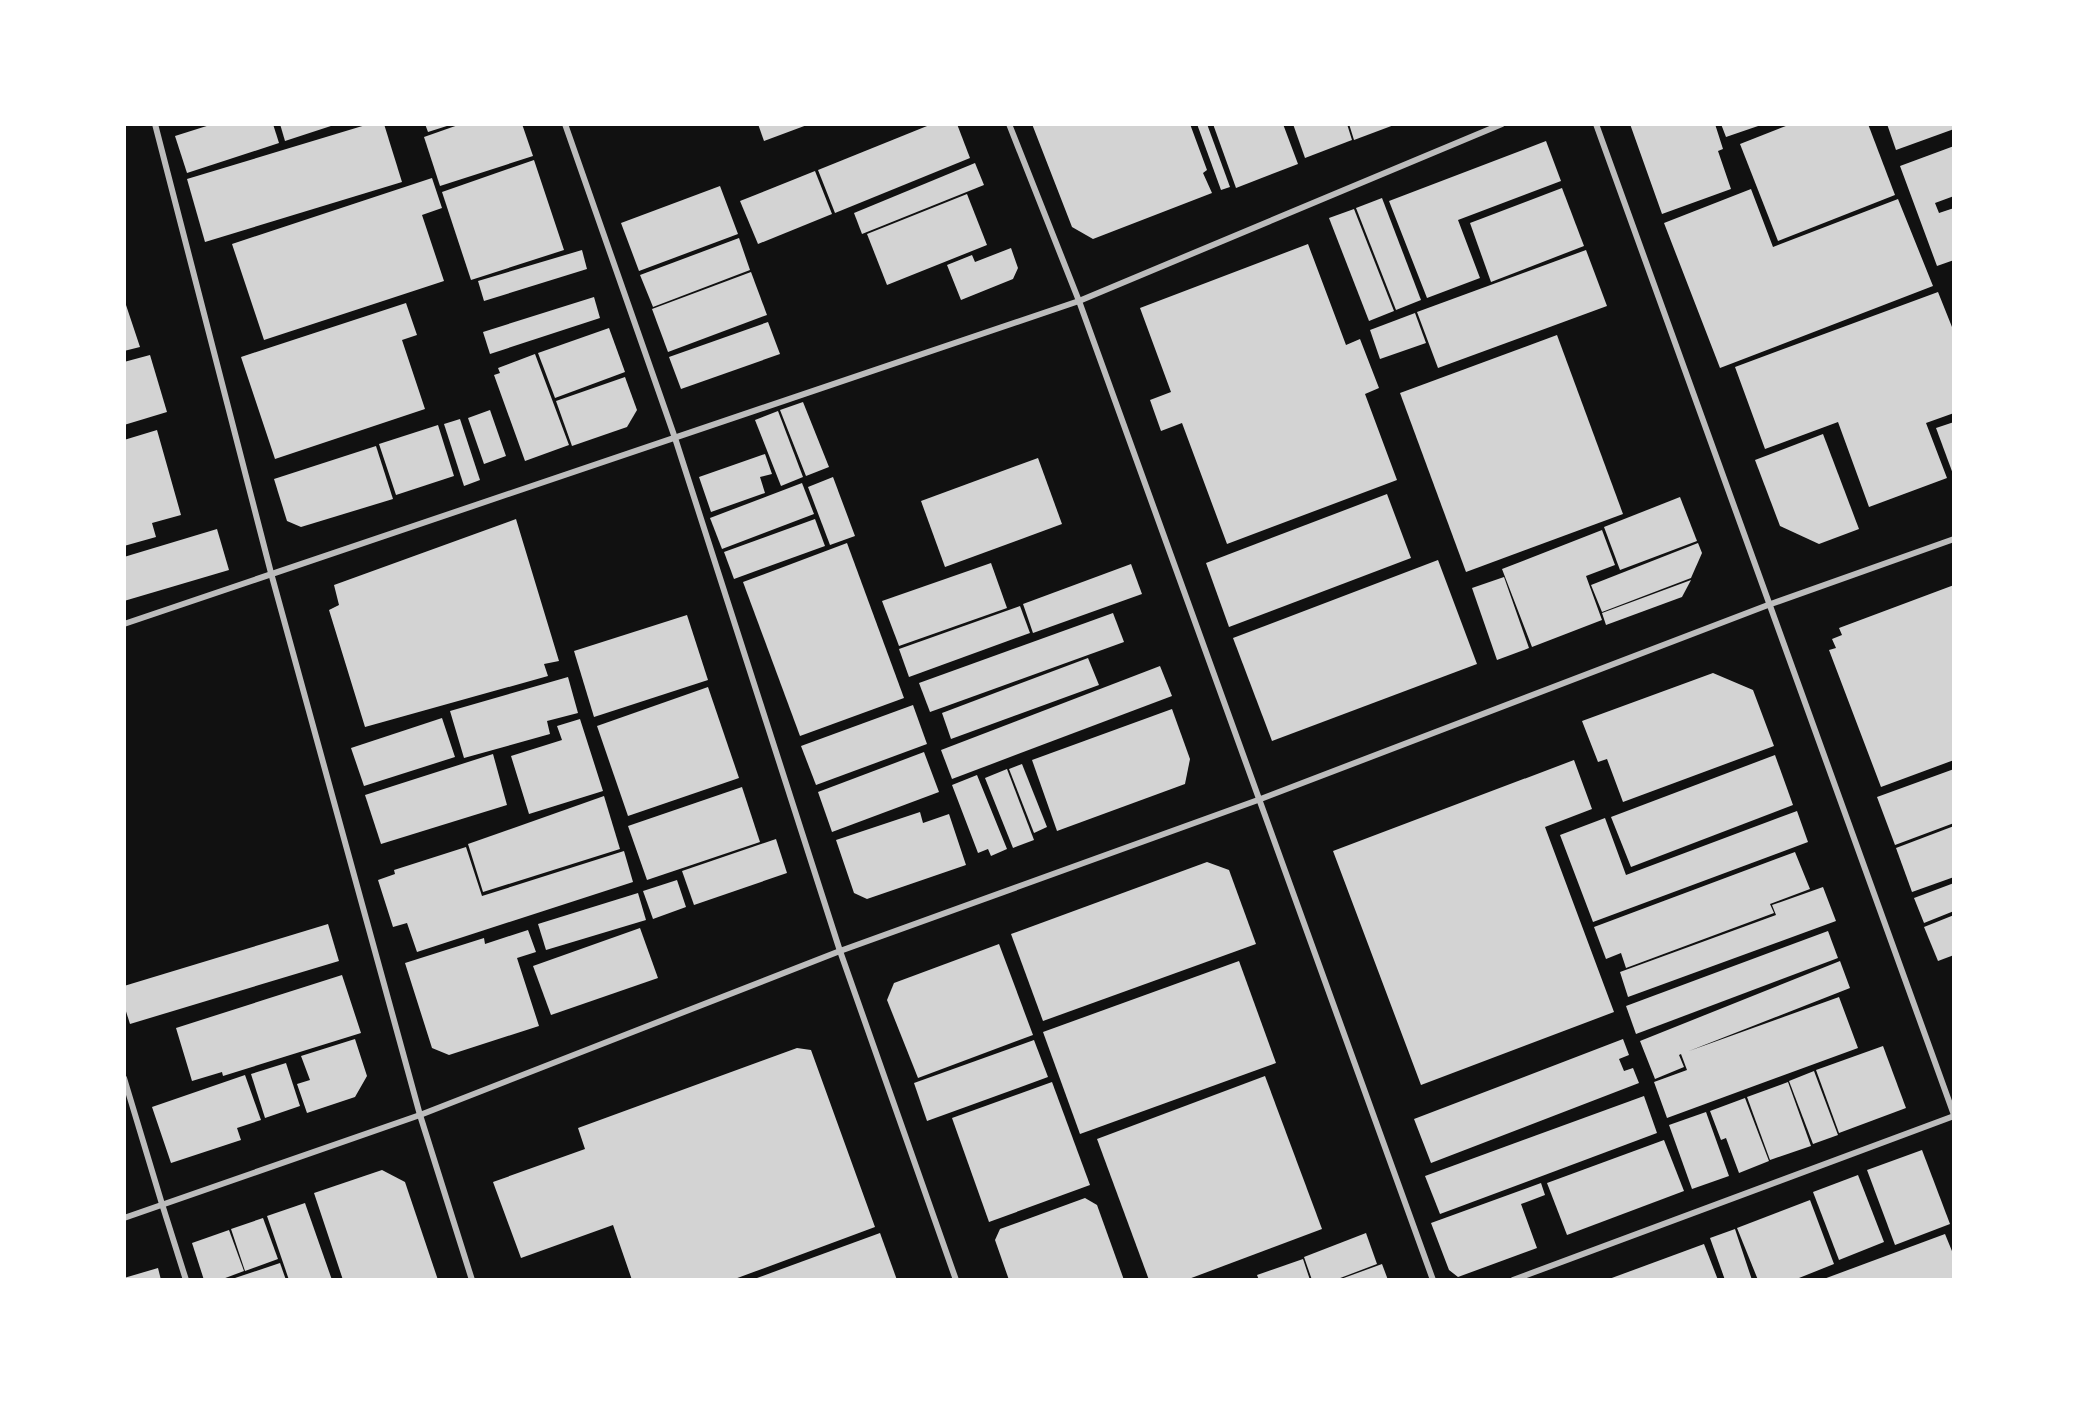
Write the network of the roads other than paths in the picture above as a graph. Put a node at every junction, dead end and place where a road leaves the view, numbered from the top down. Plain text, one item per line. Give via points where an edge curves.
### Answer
1 (155, 124) edge
2 (565, 124) edge
3 (1008, 124) edge
4 (1502, 124) edge
5 (1596, 124) edge
6 (1079, 301) junction
7 (675, 438) junction
8 (1953, 539) edge
9 (271, 573) junction
10 (1768, 605) junction
11 (124, 624) edge
12 (1258, 800) junction
13 (840, 951) junction
14 (124, 1078) edge
15 (420, 1115) junction
16 (1953, 1116) edge
17 (162, 1204) junction
18 (124, 1218) edge
19 (186, 1280) edge
20 (472, 1280) edge
21 (956, 1280) edge
22 (1433, 1280) edge
23 (1513, 1280) edge

1 - 9 street
2 - 7 street
3 - 6 street
4 - 6 street
5 - 10 street
6 - 7 street
6 - 12 street
7 - 9 street
7 - 13 street
8 - 10 street
9 - 11 street
9 - 15 street
10 - 12 street
10 - 16 street
12 - 13 street
12 - 22 street
13 - 15 street
13 - 21 street
14 - 17 street
15 - 17 street
15 - 20 street
16 - 23 street
17 - 18 street
17 - 19 street

